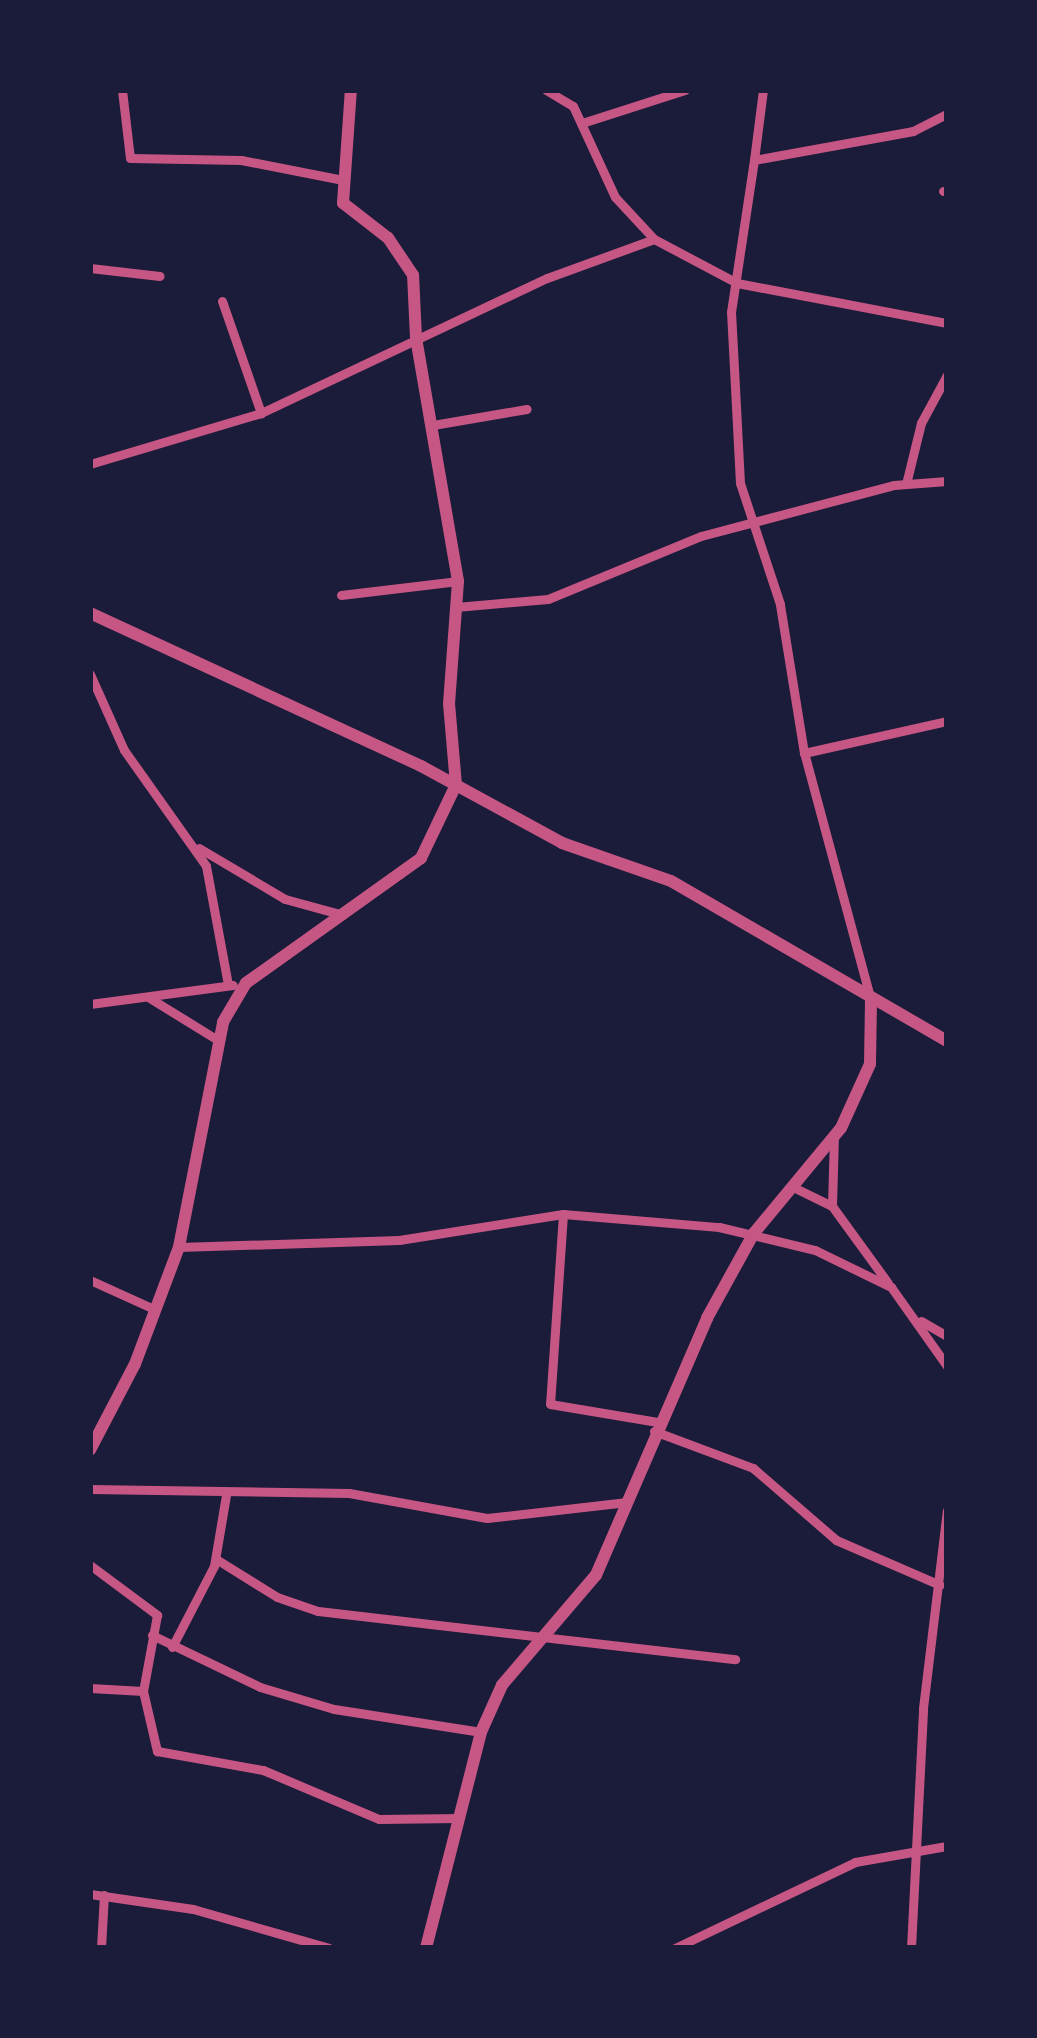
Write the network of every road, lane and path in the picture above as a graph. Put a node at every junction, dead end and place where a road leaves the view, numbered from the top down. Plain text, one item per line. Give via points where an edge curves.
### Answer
1 (122, 90) edge
2 (351, 90) edge
3 (546, 90) edge
4 (685, 90) edge
5 (763, 90) edge
6 (947, 113) edge
7 (582, 123) junction
8 (754, 160) junction
9 (343, 180) junction
10 (654, 239) junction
11 (90, 268) edge
12 (160, 276) dead end
13 (737, 283) junction
14 (221, 301) dead end
15 (947, 323) edge
16 (416, 338) junction
17 (947, 375) edge
18 (527, 409) dead end
19 (261, 413) junction
20 (433, 425) junction
21 (90, 464) edge
22 (947, 481) edge
23 (905, 484) junction
24 (749, 524) junction
25 (458, 581) junction
26 (341, 595) dead end
27 (456, 607) junction
28 (90, 613) edge
29 (90, 674) edge
30 (947, 722) edge
31 (804, 753) junction
32 (456, 785) junction
33 (194, 846) junction
34 (343, 915) junction
35 (246, 983) junction
36 (228, 986) junction
37 (148, 997) junction
38 (871, 1000) junction
39 (90, 1004) edge
40 (217, 1039) junction
41 (947, 1041) edge
42 (835, 1136) junction
43 (793, 1187) junction
44 (832, 1206) junction
45 (563, 1214) junction
46 (754, 1233) junction
47 (179, 1247) junction
48 (90, 1280) edge
49 (891, 1287) junction
50 (158, 1311) junction
51 (917, 1318) junction
52 (947, 1336) edge
53 (947, 1366) edge
54 (656, 1426) junction
55 (91, 1447) edge
56 (90, 1490) edge
57 (226, 1495) junction
58 (627, 1502) junction
59 (947, 1510) edge
60 (216, 1559) junction
61 (90, 1565) edge
62 (940, 1585) junction
63 (152, 1636) junction
64 (536, 1641) junction
65 (172, 1647) junction
66 (735, 1659) dead end
67 (90, 1688) edge
68 (143, 1691) junction
69 (481, 1732) junction
70 (459, 1818) junction
71 (947, 1846) edge
72 (920, 1850) junction
73 (90, 1894) edge
74 (104, 1894) junction
75 (693, 1945) edge
76 (101, 1948) edge
77 (329, 1948) edge
78 (426, 1948) edge
79 (675, 1948) edge
80 (911, 1948) edge

1 - 9 street via 130,158 241,160
2 - 9 street
3 - 7 street via 573,106
4 - 7 street
5 - 8 street
6 - 8 street via 913,130
7 - 10 street via 615,197
8 - 13 street
9 - 16 street via 350,214 388,238 409,265
10 - 13 street
10 - 16 street
11 - 12 street
13 - 15 street
13 - 24 street via 730,377
14 - 19 street
16 - 19 street
16 - 20 street
17 - 23 street via 921,423
18 - 20 street
19 - 21 street
20 - 25 street
22 - 23 street
23 - 24 street
24 - 27 street via 661,550 548,599
24 - 31 street via 780,604
25 - 26 street
25 - 27 street
27 - 32 street via 449,704
28 - 32 street
29 - 33 street via 124,750
30 - 31 street
31 - 38 street
32 - 34 street via 421,858
32 - 38 street via 562,843 710,901
33 - 34 street via 285,899
33 - 36 street via 206,866
34 - 35 street
35 - 36 street
35 - 40 street
36 - 37 street
37 - 39 street
37 - 40 street
38 - 41 street
38 - 42 street via 870,1064
40 - 47 street
42 - 43 street
42 - 44 street
43 - 44 street
43 - 46 street
44 - 49 street
45 - 46 street
45 - 47 street via 399,1240
45 - 54 street via 550,1404
46 - 49 street
46 - 54 street
47 - 50 street
48 - 50 street
49 - 51 street
50 - 55 street
51 - 52 street
51 - 53 street
54 - 58 street
54 - 62 street via 753,1468 836,1540
56 - 57 street
57 - 58 street via 349,1493 487,1518
57 - 60 street
58 - 64 street via 596,1575
59 - 62 street
60 - 64 street via 277,1598 318,1611
60 - 65 street
61 - 63 street via 154,1607
62 - 72 street via 923,1708
63 - 65 street
63 - 68 street
64 - 66 street
64 - 69 street via 502,1685
65 - 69 street via 334,1709
67 - 68 street
68 - 70 street via 164,1754 263,1770 379,1819
69 - 70 street
70 - 78 street
71 - 72 street
72 - 75 street via 855,1862
72 - 80 street
73 - 74 street
74 - 76 street
74 - 77 street via 193,1909
75 - 79 street

